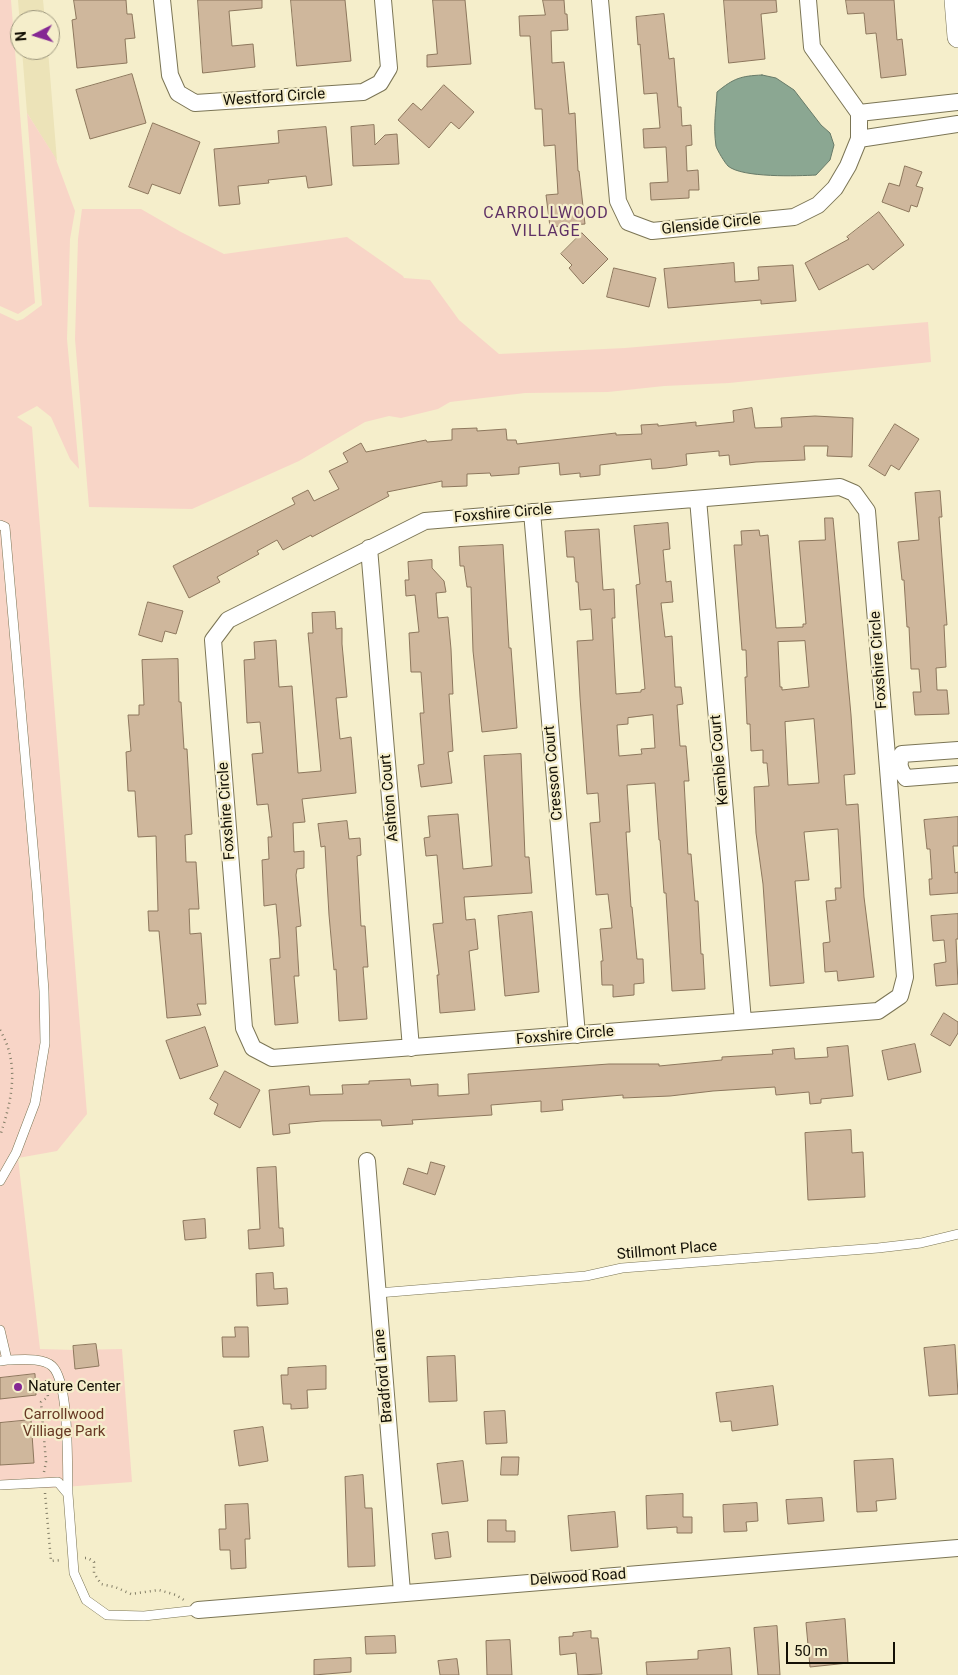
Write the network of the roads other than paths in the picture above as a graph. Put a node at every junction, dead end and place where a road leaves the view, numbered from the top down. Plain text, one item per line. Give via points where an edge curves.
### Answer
1 (162, 0) edge
2 (383, 0) edge
3 (600, 0) edge
4 (808, 0) edge
5 (955, 0) edge
6 (958, 37) edge
7 (958, 102) edge
8 (859, 113) junction
9 (958, 124) edge
10 (859, 139) junction
11 (698, 499) junction
12 (532, 512) junction
13 (0, 525) edge
14 (369, 548) junction
15 (4, 563) edge
16 (958, 750) edge
17 (893, 766) junction
18 (958, 774) edge
19 (743, 1021) junction
20 (577, 1035) junction
21 (411, 1048) junction
22 (367, 1161) dead end
23 (0, 1181) edge
24 (958, 1234) edge
25 (378, 1293) junction
26 (0, 1330) edge
27 (4, 1360) edge
28 (0, 1485) edge
29 (68, 1494) junction
30 (958, 1548) edge
31 (402, 1592) junction
32 (198, 1610) joint

1 - 2 street, Westford Circle via 170,75 178,93 195,103 363,92 380,83 389,68
3 - 10 street, Glenside Circle via 618,201 628,222 652,231 794,217 818,204 835,188
4 - 8 street via 812,48
5 - 6 street
7 - 8 street
8 - 10 street, Glenside Circle
9 - 10 street
11 - 12 street, Foxshire Circle
11 - 17 street, Foxshire Circle via 840,487 854,493 867,511
11 - 19 street, Kemble Court
12 - 14 street, Foxshire Circle via 425,521
12 - 20 street, Cresson Court
13 - 15 lane via 5,527
14 - 21 street, Ashton Court
14 - 21 street, Foxshire Circle via 228,620 213,640 244,1028 252,1048 272,1058
15 - 23 lane via 37,892 45,1043 35,1103 16,1152
16 - 17 street via 902,754
17 - 18 street via 906,778
17 - 19 street, Foxshire Circle via 905,977 900,996 878,1011
19 - 20 street, Foxshire Circle
20 - 21 street, Foxshire Circle
22 - 25 street, Bradford Lane
24 - 25 lane, Stillmont Place via 878,1248 632,1267 570,1278
25 - 31 street, Bradford Lane
26 - 27 lane
27 - 29 lane via 43,1361 58,1375 64,1395
28 - 29 lane via 58,1482
29 - 32 lane via 74,1573 86,1600 107,1615 144,1616
30 - 31 street, Delwood Road
31 - 32 street, Delwood Road

